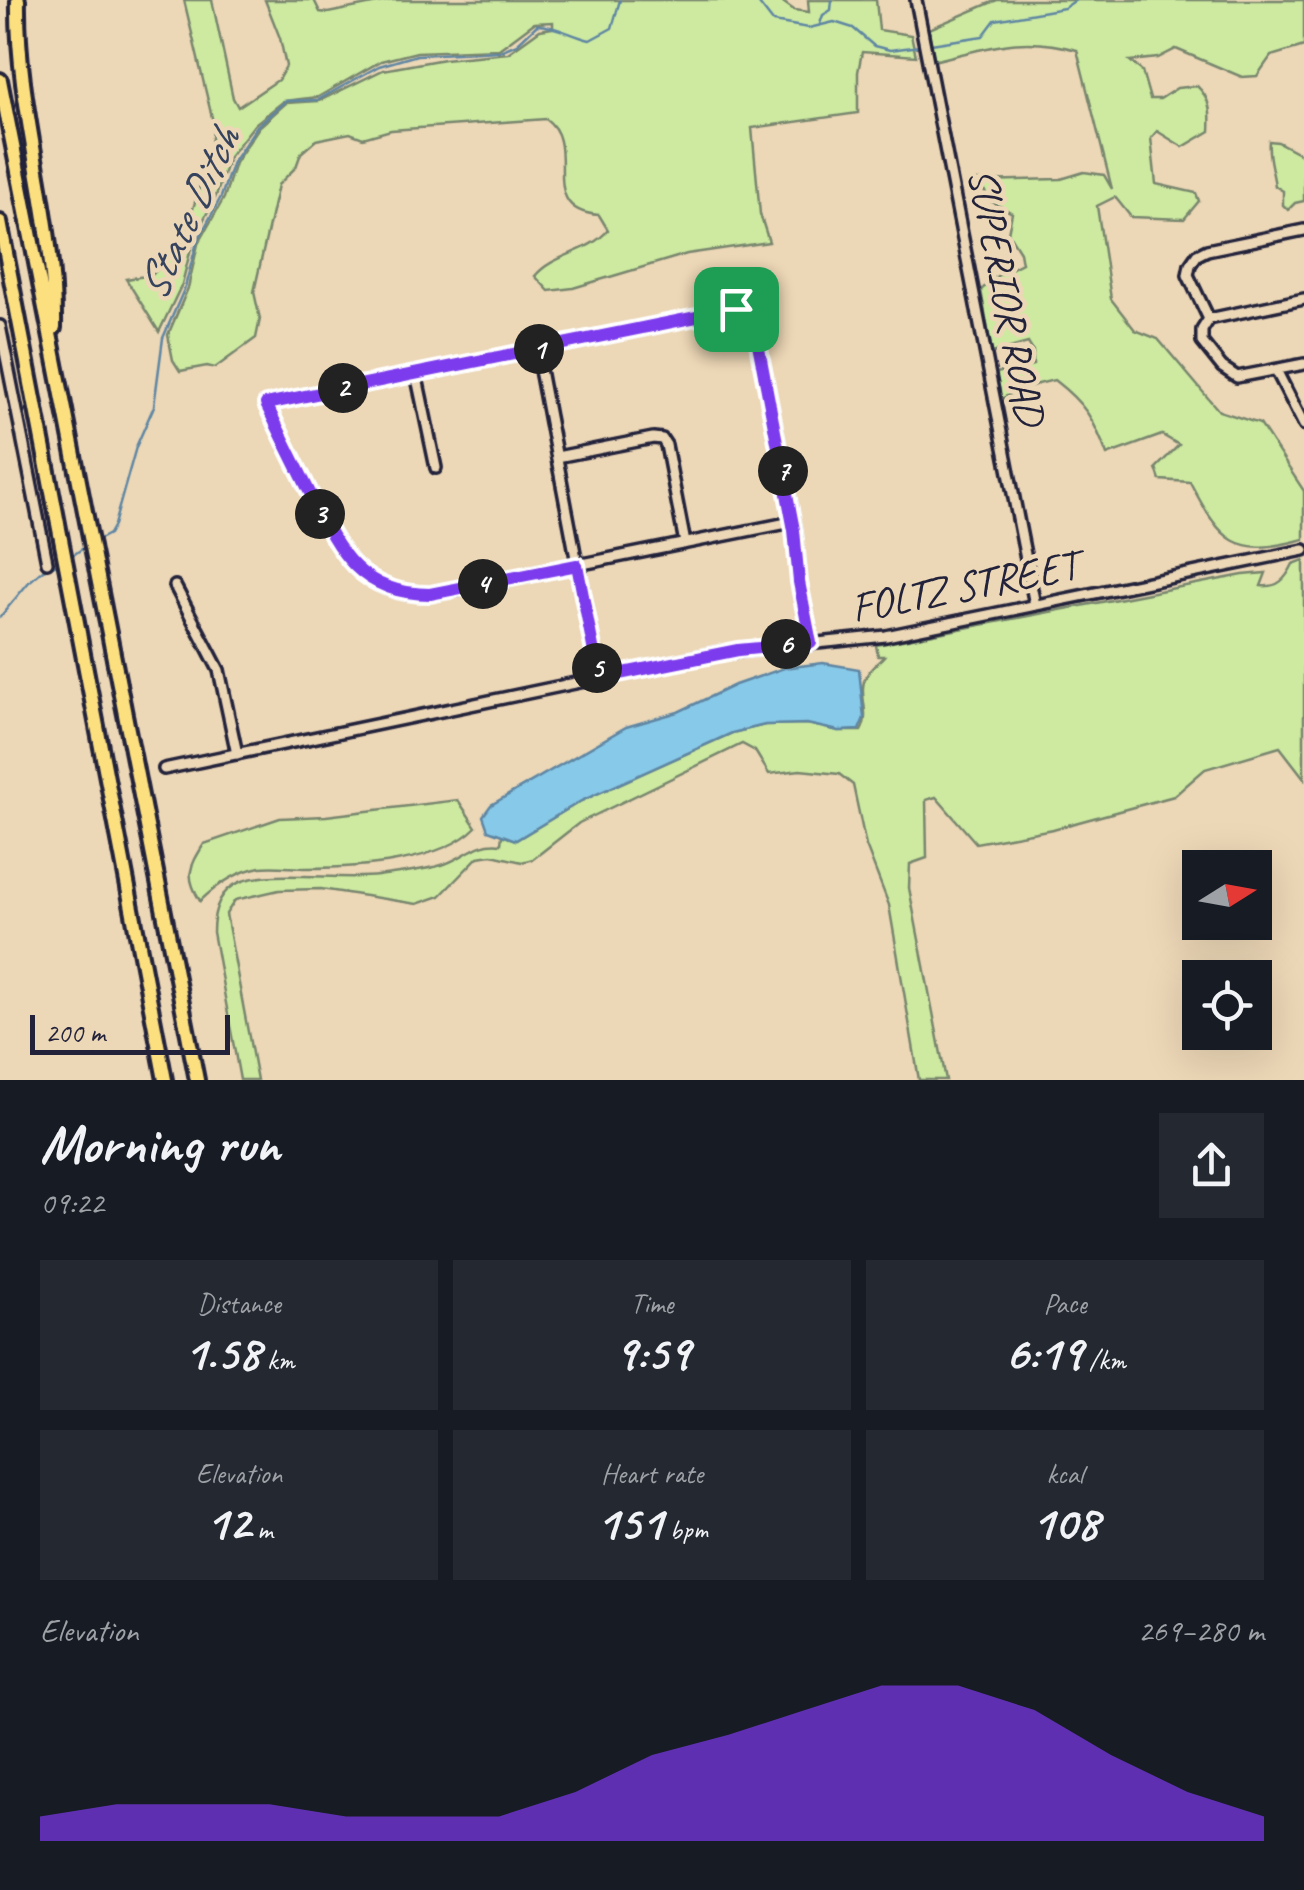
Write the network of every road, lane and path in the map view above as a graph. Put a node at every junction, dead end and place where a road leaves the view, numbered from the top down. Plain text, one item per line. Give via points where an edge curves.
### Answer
1 (18, 0) edge
2 (916, 0) edge
3 (0, 80) edge
4 (0, 222) edge
5 (1304, 230) edge
6 (1304, 300) edge
7 (1209, 319) junction
8 (0, 326) edge
9 (536, 349) junction
10 (54, 356) junction
11 (1304, 364) edge
12 (1276, 370) junction
13 (416, 374) junction
14 (1304, 425) edge
15 (557, 457) junction
16 (436, 468) dead end
17 (792, 522) junction
18 (685, 544) junction
19 (1304, 550) edge
20 (46, 562) dead end
21 (577, 565) junction
22 (175, 586) dead end
23 (1035, 605) junction
24 (811, 643) junction
25 (599, 678) junction
26 (238, 754) junction
27 (164, 768) dead end
28 (165, 1080) edge
29 (197, 1080) edge

1 - 10 highway via 20,66 54,288
2 - 23 street, SUPERIOR ROAD
3 - 10 highway
4 - 28 highway
5 - 7 street via 1207,250 1192,260 1188,278
6 - 7 street
7 - 12 street via 1202,342 1228,373
8 - 20 street
9 - 13 street
9 - 15 street
9 - 17 street via 747,310
10 - 29 highway
11 - 12 street
12 - 14 street
13 - 16 street
13 - 21 street via 266,404 332,538 356,568 391,589 430,594
15 - 18 street via 662,439
15 - 21 street
17 - 18 street
17 - 24 street
18 - 21 street
19 - 23 street, FOLTZ STREET
21 - 25 street
22 - 26 street via 219,670
23 - 24 street, FOLTZ STREET via 886,636
24 - 25 street, FOLTZ STREET
25 - 26 street, FOLTZ STREET
26 - 27 street, FOLTZ STREET

